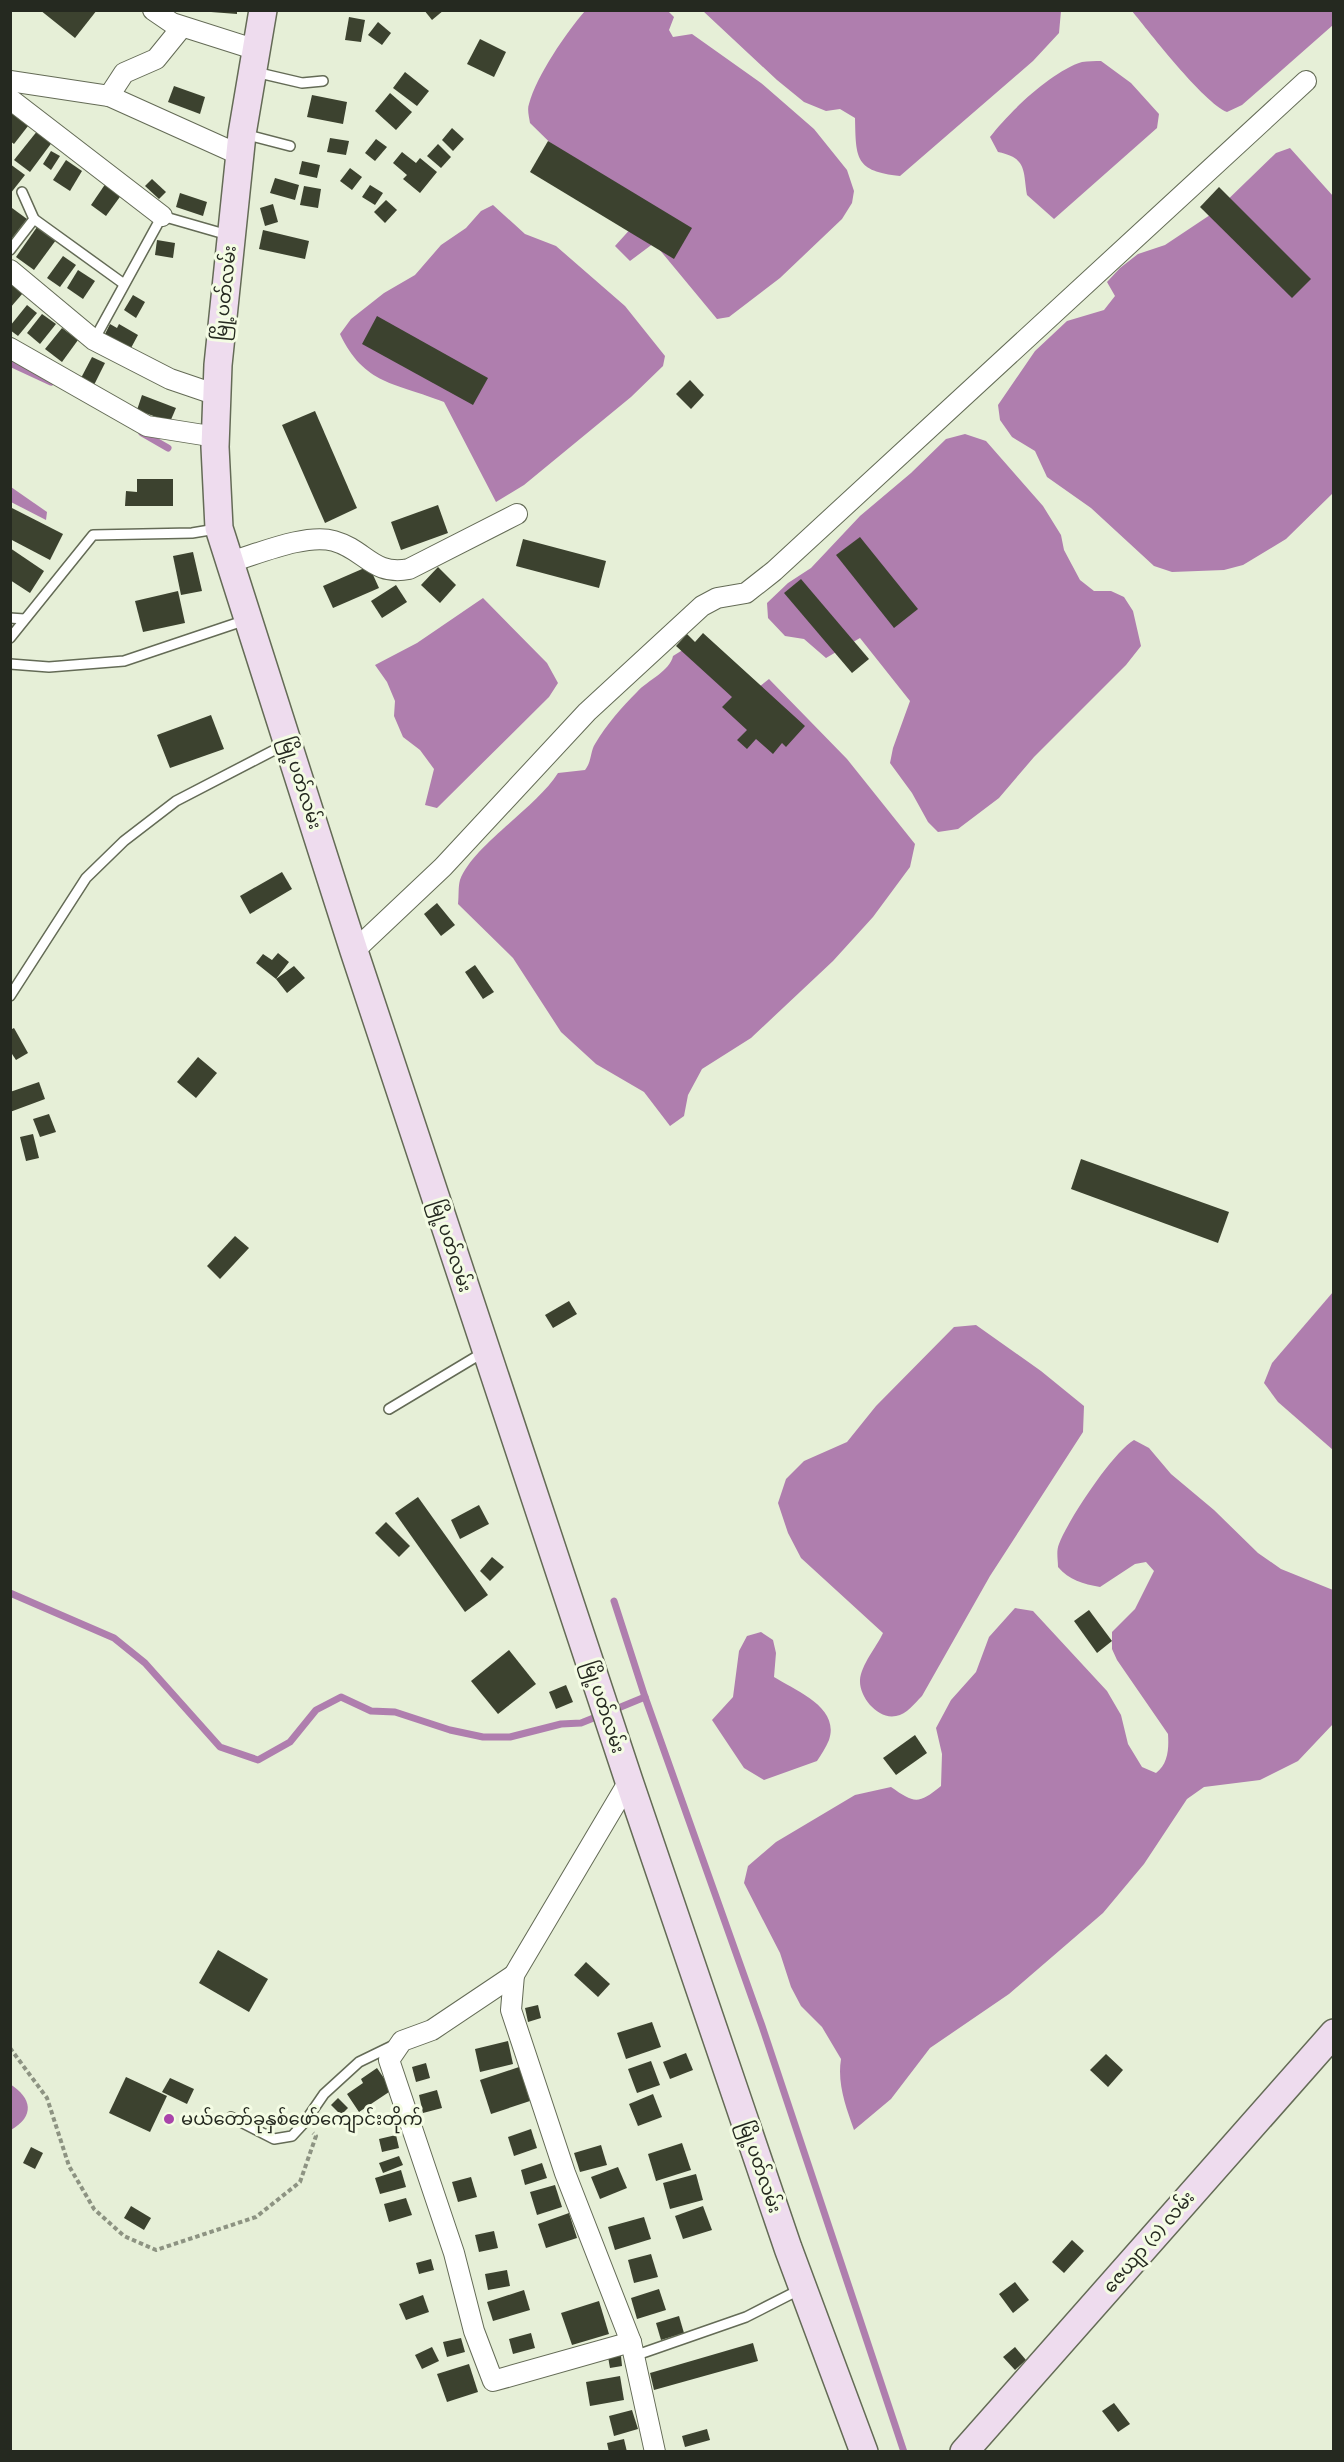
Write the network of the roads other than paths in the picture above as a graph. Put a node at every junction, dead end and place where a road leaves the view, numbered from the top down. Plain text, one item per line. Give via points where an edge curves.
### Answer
1 (153, 10) edge
2 (263, 10) edge
3 (182, 27) junction
4 (255, 61) junction
5 (10, 81) edge
6 (322, 81) dead end
7 (1306, 81) dead end
8 (109, 96) junction
9 (10, 99) edge
10 (241, 144) junction
11 (290, 146) dead end
12 (22, 192) dead end
13 (162, 216) junction
14 (34, 219) junction
15 (231, 236) junction
16 (10, 250) edge
17 (10, 270) edge
18 (124, 284) junction
19 (94, 340) junction
20 (10, 348) edge
21 (217, 394) junction
22 (216, 437) junction
23 (517, 514) dead end
24 (219, 528) junction
25 (230, 562) junction
26 (10, 618) edge
27 (24, 619) junction
28 (248, 619) junction
29 (10, 639) edge
30 (10, 664) edge
31 (288, 743) junction
32 (354, 951) junction
33 (10, 996) edge
34 (486, 1351) junction
35 (389, 1408) dead end
36 (629, 1781) junction
37 (514, 1975) junction
38 (1334, 2033) edge
39 (402, 2041) junction
40 (231, 2117) dead end
41 (803, 2288) junction
42 (633, 2349) junction
43 (655, 2451) edge
44 (864, 2451) edge
45 (964, 2451) edge

1 - 3 street
2 - 4 main road, မြို့ပတ်လမ်း
3 - 4 street
3 - 8 street via 156,59 124,73
4 - 6 lane via 302,83
4 - 10 main road, မြို့ပတ်လမ်း
5 - 8 street
7 - 32 street via 774,571 746,593 717,598 702,606 587,711 443,867
8 - 10 street
9 - 13 street
10 - 11 lane
10 - 15 main road, မြို့ပတ်လမ်း
12 - 14 lane
13 - 15 lane
13 - 18 lane
14 - 16 lane
14 - 18 lane
15 - 21 main road, မြို့ပတ်လမ်း
17 - 19 street
18 - 19 lane
19 - 21 street via 170,379
20 - 22 street via 147,426
21 - 22 main road, မြို့ပတ်လမ်း
22 - 24 main road, မြို့ပတ်လမ်း
23 - 25 street via 409,569 392,572 350,548 316,538
24 - 25 main road, မြို့ပတ်လမ်း
24 - 27 lane via 192,533 93,535
25 - 28 main road, မြို့ပတ်လမ်း
26 - 27 lane
27 - 29 lane
28 - 30 lane via 124,661 49,667
28 - 31 main road, မြို့ပတ်လမ်း
31 - 32 main road, မြို့ပတ်လမ်း
31 - 33 lane via 176,801 124,841 86,878
32 - 34 main road, မြို့ပတ်လမ်း
34 - 35 lane
34 - 36 main road, မြို့ပတ်လမ်း
36 - 37 street
36 - 41 main road, မြို့ပတ်လမ်း
37 - 39 street via 432,2030
37 - 42 street via 511,2010 565,2173
38 - 45 main road, ဇေယျာ (၁) လမ်း
39 - 40 lane via 359,2062 324,2094 292,2136 274,2139
39 - 42 street via 390,2060 493,2381
41 - 42 lane via 747,2317
41 - 44 main road, မြို့ပတ်လမ်း
42 - 43 street

